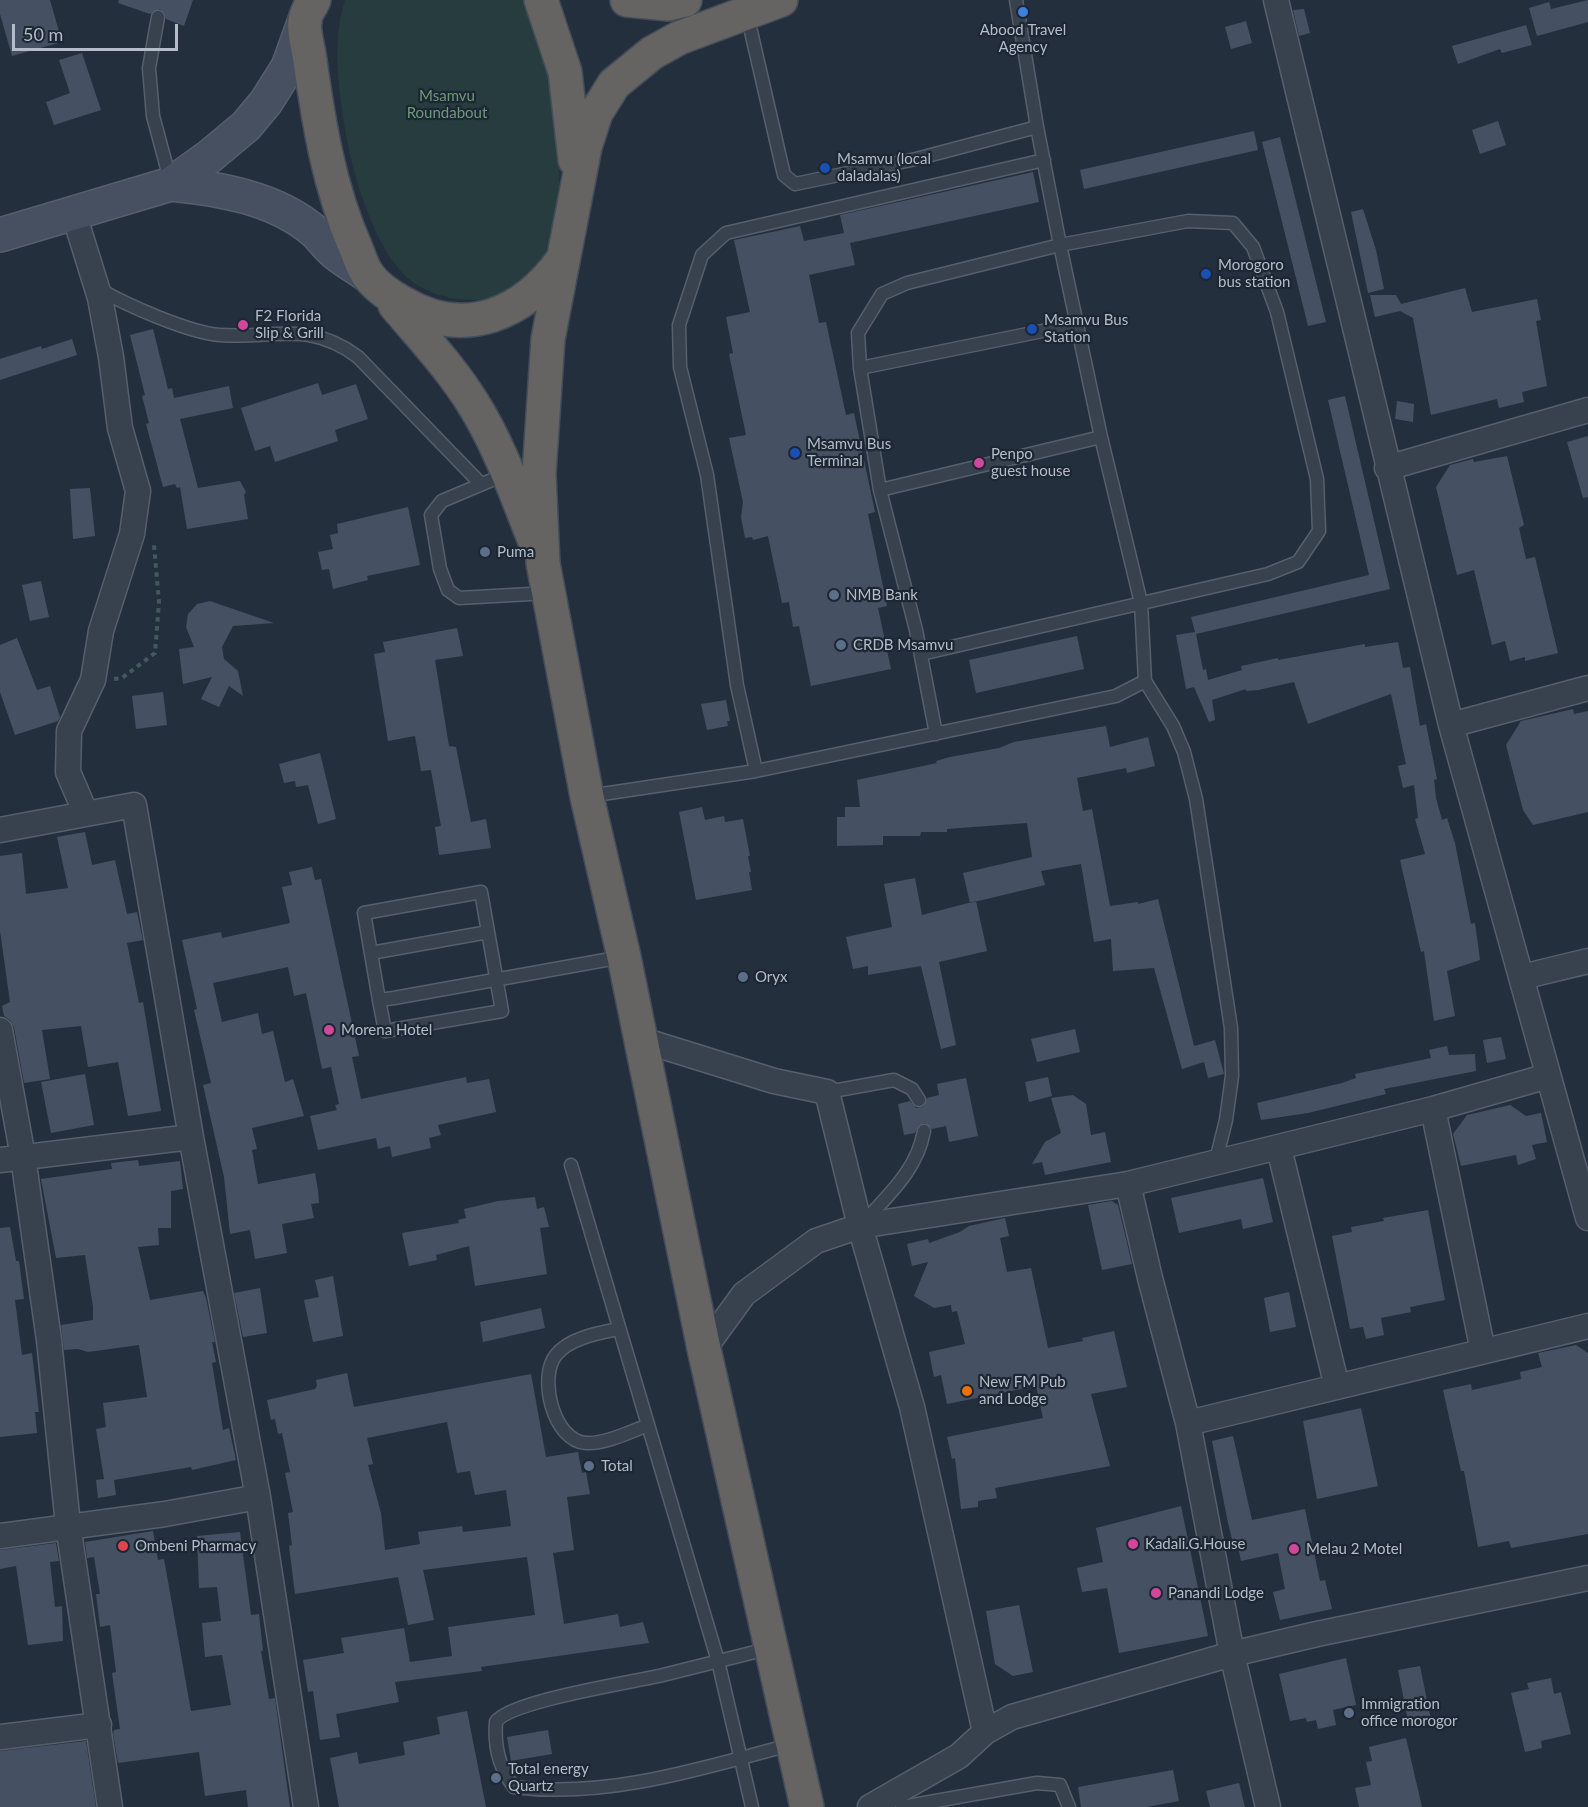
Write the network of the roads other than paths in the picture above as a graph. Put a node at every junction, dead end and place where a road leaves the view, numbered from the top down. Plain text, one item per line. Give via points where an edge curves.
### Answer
1 (541, 0) edge
2 (627, 0) edge
3 (686, 0) edge
4 (781, 0) edge
5 (1016, 0) edge
6 (1276, 0) edge
7 (309, 10) edge
8 (747, 13) junction
9 (158, 17) dead end
10 (1037, 127) junction
11 (1044, 160) junction
12 (171, 184) junction
13 (574, 210) junction
14 (73, 212) junction
15 (0, 235) edge
16 (1060, 245) junction
17 (564, 258) junction
18 (376, 283) junction
19 (96, 287) junction
20 (1077, 324) junction
21 (860, 368) junction
22 (1588, 410) edge
23 (1101, 437) junction
24 (1388, 468) junction
25 (494, 479) junction
26 (880, 490) junction
27 (546, 578) junction
28 (1142, 603) junction
29 (921, 654) junction
30 (1145, 681) junction
31 (1588, 688) edge
32 (1451, 725) junction
33 (936, 734) junction
34 (756, 771) junction
35 (587, 796) junction
36 (86, 814) junction
37 (0, 830) edge
38 (488, 932) junction
39 (371, 953) junction
40 (624, 957) junction
41 (1588, 961) edge
42 (1522, 977) junction
43 (496, 980) junction
44 (379, 1000) junction
45 (0, 1030) edge
46 (639, 1039) junction
47 (1548, 1076) junction
48 (827, 1092) junction
49 (919, 1100) dead end
50 (1433, 1109) junction
51 (924, 1131) dead end
52 (191, 1137) junction
53 (1279, 1148) junction
54 (11, 1158) edge
55 (1215, 1164) junction
56 (571, 1165) dead end
57 (1128, 1184) junction
58 (1588, 1218) edge
59 (860, 1226) junction
60 (1588, 1326) edge
61 (620, 1329) junction
62 (704, 1349) junction
63 (1483, 1351) junction
64 (1336, 1387) junction
65 (1188, 1423) junction
66 (648, 1425) junction
67 (258, 1497) junction
68 (68, 1526) junction
69 (0, 1536) edge
70 (1588, 1578) edge
71 (772, 1648) junction
72 (1233, 1654) junction
73 (718, 1661) junction
74 (99, 1725) junction
75 (985, 1732) junction
76 (0, 1737) edge
77 (794, 1744) junction
78 (740, 1758) junction
79 (111, 1807) edge
80 (306, 1807) edge
81 (752, 1807) edge
82 (807, 1807) edge
83 (870, 1807) edge
84 (902, 1807) edge
85 (1069, 1807) edge
86 (1268, 1807) edge

1 - 13 highway via 565,72 575,158
2 - 3 highway via 668,4
4 - 8 highway
5 - 10 lane
6 - 24 street
7 - 12 main road via 288,67 266,102 246,126
7 - 18 highway via 320,132 330,174 351,237
8 - 10 lane via 784,175 795,184 916,159
8 - 13 highway via 679,38 652,53 614,84 596,113 585,147
9 - 12 lane via 149,68 152,107
10 - 11 lane
11 - 16 lane
11 - 34 lane via 726,233 702,255 679,325 680,367 707,475 735,673
12 - 14 main road
12 - 18 main road via 227,191 289,214
13 - 17 highway
14 - 15 main road
14 - 19 street
16 - 20 lane
16 - 21 lane via 907,283 882,294 858,333
16 - 28 lane via 1188,221 1233,223 1253,247 1277,312 1317,479 1320,531 1298,562 1268,574
17 - 18 highway via 535,293 498,315 469,320 432,317
17 - 27 highway via 548,339 541,406 539,474
18 - 25 highway via 451,371 475,406
19 - 25 lane via 116,299 195,330 219,335 320,335 340,343
19 - 36 street via 111,357 120,428 138,491 132,534 101,631 93,680 69,731 68,772
20 - 21 lane
20 - 23 lane
21 - 26 lane
22 - 24 street
23 - 26 lane
23 - 28 lane
24 - 32 street
25 - 27 highway
25 - 27 lane via 442,501 431,515 440,569 448,590 459,598 471,598
26 - 29 lane
27 - 35 highway
28 - 29 lane
28 - 30 lane
29 - 33 lane
30 - 33 lane via 1116,696
30 - 55 lane via 1173,726 1196,799 1231,1028 1232,1076
31 - 32 street
32 - 42 street
33 - 34 lane
34 - 35 lane
35 - 40 highway
36 - 37 street
36 - 52 street via 134,805
38 - 39 lane
38 - 39 lane via 481,892 375,911 364,913
38 - 43 lane
39 - 44 lane
40 - 43 lane
40 - 46 highway
41 - 42 street
42 - 47 street
43 - 44 lane
43 - 44 lane via 502,1011 385,1031
45 - 54 street
46 - 48 street via 774,1081
46 - 62 highway
47 - 50 street
47 - 58 street
48 - 49 lane via 894,1080 912,1089
48 - 59 street
50 - 53 street
50 - 63 street
51 - 59 lane via 921,1151 909,1173
52 - 54 street
52 - 67 street
53 - 55 street
53 - 64 street
54 - 68 street via 50,1341
55 - 57 street
56 - 61 lane
57 - 59 street
57 - 65 street
59 - 62 street via 816,1241 744,1294
59 - 75 street via 914,1418
60 - 63 street
61 - 66 lane
61 - 66 lane via 585,1337 557,1353 547,1377 549,1393 563,1430 572,1439 586,1443 606,1440
62 - 71 highway
63 - 64 street
64 - 65 street
65 - 72 street
66 - 73 lane
67 - 68 street
67 - 80 street
68 - 69 street
68 - 74 street
70 - 72 street
71 - 73 lane
71 - 77 highway
72 - 75 street via 1012,1717
72 - 86 street
73 - 78 lane
73 - 78 lane via 573,1693 508,1713 496,1722 498,1754 504,1774 514,1786 541,1790 648,1780
74 - 76 street
74 - 79 street
75 - 83 street via 959,1756
77 - 78 lane
77 - 82 highway
78 - 81 lane
84 - 85 lane via 1037,1783 1060,1785

